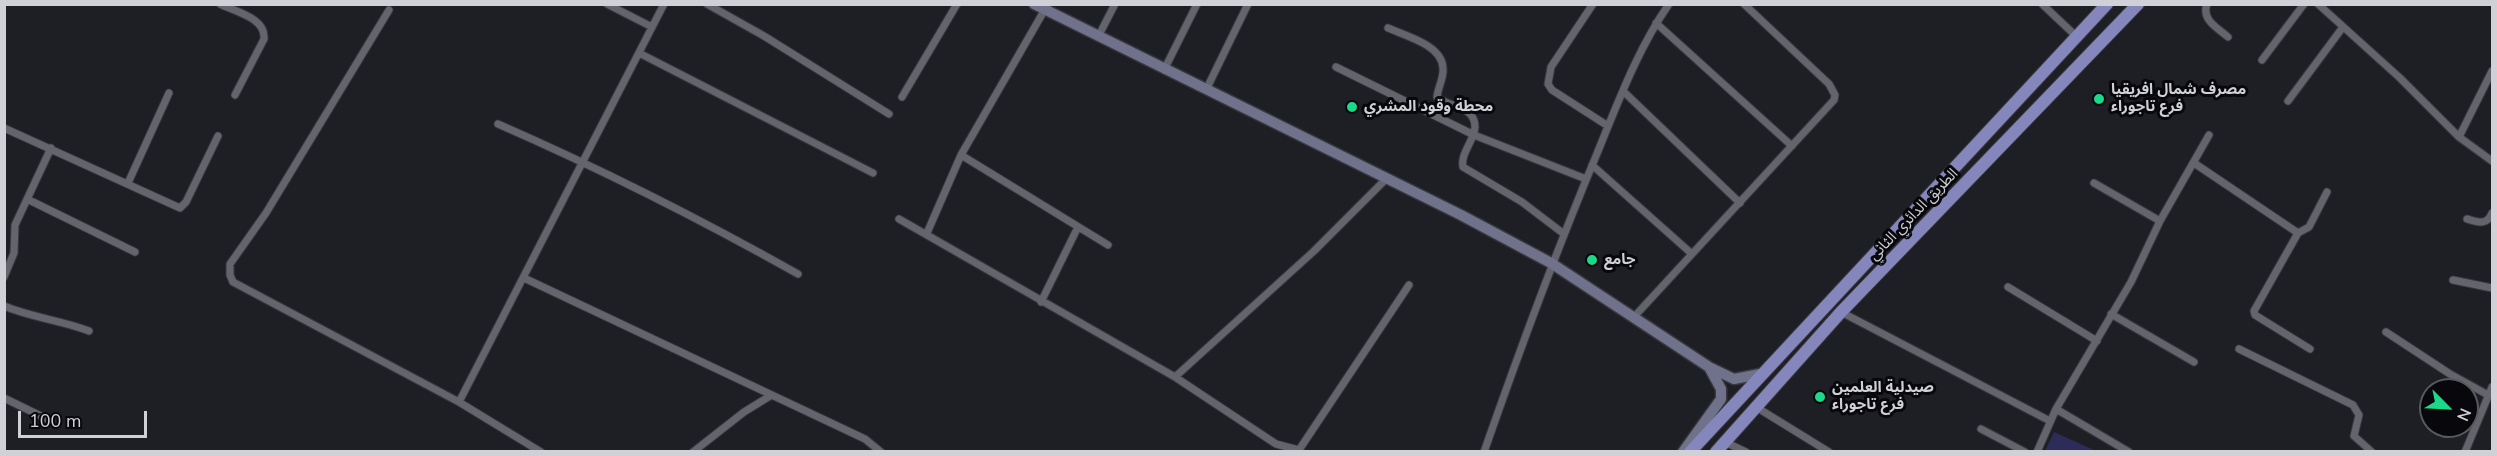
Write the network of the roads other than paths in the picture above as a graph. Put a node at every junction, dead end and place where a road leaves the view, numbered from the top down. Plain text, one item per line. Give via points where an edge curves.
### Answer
1 (220, 4) edge
2 (607, 4) edge
3 (664, 4) edge
4 (707, 4) edge
5 (957, 4) edge
6 (1034, 4) edge
7 (1115, 4) edge
8 (1197, 4) edge
9 (1248, 4) edge
10 (1593, 4) edge
11 (1669, 4) edge
12 (1744, 4) edge
13 (2042, 4) edge
14 (2107, 4) edge
15 (2138, 4) edge
16 (2207, 4) edge
17 (2304, 4) edge
18 (2318, 4) edge
19 (1046, 8) edge
20 (389, 10) dead end
21 (1656, 23) junction
22 (652, 27) junction
23 (2343, 27) junction
24 (1388, 28) dead end
25 (1098, 36) junction
26 (2077, 37) junction
27 (2228, 37) dead end
28 (639, 53) junction
29 (2262, 60) dead end
30 (1336, 67) dead end
31 (1164, 70) junction
32 (2493, 71) edge
33 (2030, 88) junction
34 (1206, 90) junction
35 (1623, 91) junction
36 (169, 93) dead end
37 (235, 95) dead end
38 (902, 97) dead end
39 (2288, 101) dead end
40 (2043, 106) junction
41 (889, 114) dead end
42 (498, 124) dead end
43 (1608, 126) junction
44 (1994, 126) junction
45 (4, 128) edge
46 (1473, 135) junction
47 (2209, 135) dead end
48 (218, 136) dead end
49 (2458, 137) junction
50 (2008, 141) junction
51 (1792, 146) junction
52 (51, 148) junction
53 (961, 155) junction
54 (2493, 160) edge
55 (584, 161) junction
56 (2194, 163) junction
57 (1592, 165) junction
58 (873, 173) dead end
59 (1386, 179) junction
60 (1586, 179) junction
61 (128, 183) junction
62 (2094, 183) dead end
63 (2326, 192) dead end
64 (27, 199) junction
65 (1740, 203) junction
66 (2493, 213) edge
67 (899, 219) dead end
68 (2467, 219) dead end
69 (2160, 221) junction
70 (1078, 227) junction
71 (2298, 232) junction
72 (927, 233) junction
73 (1564, 234) junction
74 (1108, 245) dead end
75 (135, 252) dead end
76 (1692, 254) junction
77 (1551, 263) junction
78 (798, 274) dead end
79 (4, 277) edge
80 (524, 278) junction
81 (2453, 280) dead end
82 (1409, 285) dead end
83 (2008, 287) dead end
84 (2493, 288) edge
85 (1041, 302) junction
86 (4, 306) edge
87 (1841, 312) junction
88 (2111, 314) junction
89 (1633, 318) junction
90 (89, 332) dead end
91 (2386, 332) dead end
92 (2097, 341) junction
93 (2239, 349) dead end
94 (2310, 349) dead end
95 (2194, 362) dead end
96 (1709, 367) junction
97 (1760, 374) junction
98 (1175, 377) junction
99 (2493, 387) edge
100 (2488, 395) junction
101 (770, 396) junction
102 (4, 398) edge
103 (459, 402) junction
104 (1756, 407) junction
105 (2056, 409) junction
106 (51, 421) dead end
107 (2050, 421) junction
108 (1981, 429) dead end
109 (1721, 447) edge
110 (541, 452) edge
111 (693, 452) edge
112 (881, 452) edge
113 (1484, 452) edge
114 (1683, 452) edge
115 (1690, 452) edge
116 (1746, 452) edge
117 (1829, 452) edge
118 (2025, 452) edge
119 (2037, 452) edge
120 (2129, 452) edge
121 (2372, 452) edge
122 (2464, 452) edge

1 - 37 street via 260,23 264,31 264,39
2 - 22 street
3 - 22 street
4 - 41 street
5 - 38 street
6 - 19 main road
7 - 25 street
8 - 31 street
9 - 34 street
10 - 43 street via 1551,67 1548,84
11 - 21 street
12 - 51 street via 1834,90 1834,100
13 - 26 street
14 - 26 highway, الطريق الدائري الثاني
15 - 40 highway, الطريق الدائري الثاني
16 - 27 street via 2208,20
17 - 29 street
18 - 23 street
19 - 25 main road
19 - 53 street
20 - 103 street via 277,195 230,264 230,275 233,282 301,320
21 - 35 street
21 - 51 street
22 - 28 street
23 - 39 street
23 - 49 street
24 - 46 street via 1440,56 1443,71 1437,97 1471,115
25 - 31 main road
26 - 33 highway, الطريق الدائري الثاني
28 - 55 street
28 - 58 street
30 - 46 street
31 - 34 main road
32 - 49 street
33 - 40 highway via 2033,102
33 - 44 highway, الطريق الدائري الثاني
34 - 59 main road
35 - 43 street
35 - 65 street
36 - 61 street
40 - 50 highway, الطريق الدائري الثاني
42 - 55 street
43 - 57 street
44 - 50 highway via 2004,132
44 - 97 highway, الطريق الدائري الثاني
45 - 52 street
46 - 60 street
46 - 73 street via 1463,167 1522,202
47 - 56 street
48 - 61 street via 180,208
49 - 54 street
50 - 87 highway, الطريق الدائري الثاني
51 - 65 street
52 - 61 street
52 - 64 street
53 - 70 street
53 - 72 street
55 - 78 street
55 - 80 street
56 - 69 street
56 - 71 street
57 - 60 street
57 - 76 street
59 - 77 main road
59 - 98 street via 1314,251
60 - 73 street
62 - 69 street
63 - 71 street via 2308,227
64 - 75 street
64 - 79 street via 15,225 14,253
65 - 76 street
66 - 68 street via 2483,223
67 - 72 street
69 - 88 street
70 - 74 street
70 - 85 street
71 - 94 street via 2254,313
72 - 85 street
73 - 77 street
76 - 89 street
77 - 89 main road
77 - 113 street
80 - 101 street
80 - 103 street
81 - 84 street
82 - 98 street via 1299,450 1276,444
83 - 92 street
85 - 98 street
86 - 90 street
87 - 104 highway, الطريق الدائري الثاني
87 - 107 street
88 - 92 street
88 - 95 street
89 - 96 main road
91 - 100 street
92 - 105 street
93 - 121 street via 2353,405 2359,415 2354,436
96 - 97 main road via 1734,379
96 - 114 main road via 1722,399
97 - 115 highway, الطريق الدائري الثاني
99 - 100 street
100 - 122 street
101 - 111 street
101 - 112 street via 865,439
102 - 106 street
103 - 110 street
104 - 109 highway, الطريق الدائري الثاني
104 - 117 street
105 - 107 street
105 - 120 street
107 - 119 street
108 - 118 street
109 - 116 street

